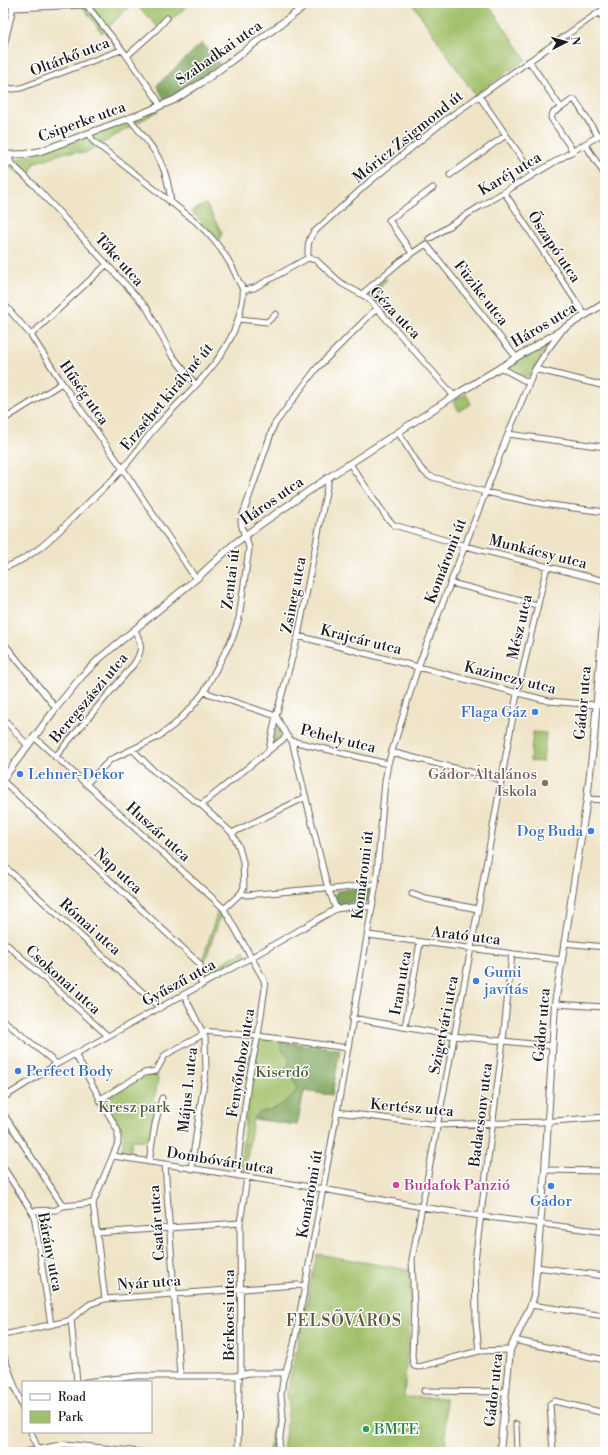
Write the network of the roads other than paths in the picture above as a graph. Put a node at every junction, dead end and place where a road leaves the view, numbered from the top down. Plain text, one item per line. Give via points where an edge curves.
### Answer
1 (309, 3) edge
2 (85, 4) edge
3 (13, 6) edge
4 (605, 8) edge
5 (599, 12) junction
6 (167, 18) dead end
7 (605, 21) edge
8 (4, 43) edge
9 (3, 50) edge
10 (121, 50) junction
11 (127, 56) junction
12 (529, 61) junction
13 (3, 87) edge
14 (479, 96) junction
15 (160, 106) junction
16 (561, 108) junction
17 (129, 118) junction
18 (605, 132) edge
19 (89, 133) junction
20 (506, 135) junction
21 (598, 136) junction
22 (585, 144) junction
23 (573, 151) junction
24 (3, 155) edge
25 (10, 159) junction
26 (3, 169) edge
27 (533, 174) junction
28 (605, 174) edge
29 (450, 175) dead end
30 (433, 188) dead end
31 (504, 192) junction
32 (172, 203) junction
33 (428, 242) junction
34 (412, 253) junction
35 (308, 258) junction
36 (107, 264) junction
37 (243, 290) junction
38 (362, 294) junction
39 (3, 303) edge
40 (605, 303) edge
41 (377, 308) junction
42 (276, 314) dead end
43 (585, 315) junction
44 (239, 319) junction
45 (564, 328) junction
46 (31, 335) junction
47 (516, 357) junction
48 (500, 367) junction
49 (535, 369) junction
50 (529, 382) junction
51 (62, 383) junction
52 (196, 386) junction
53 (605, 386) edge
54 (454, 396) junction
55 (3, 420) edge
56 (398, 432) junction
57 (508, 434) junction
58 (605, 447) edge
59 (350, 464) junction
60 (123, 469) junction
61 (329, 477) junction
62 (485, 492) junction
63 (605, 512) edge
64 (245, 535) junction
65 (465, 546) junction
66 (547, 566) junction
67 (3, 568) edge
68 (196, 579) junction
69 (605, 581) edge
70 (451, 582) junction
71 (605, 596) edge
72 (537, 605) junction
73 (604, 626) edge
74 (135, 630) junction
75 (298, 636) junction
76 (3, 642) edge
77 (418, 667) junction
78 (204, 692) junction
79 (517, 694) junction
80 (596, 704) junction
81 (605, 704) edge
82 (56, 708) junction
83 (276, 716) junction
84 (3, 718) edge
85 (287, 736) junction
86 (34, 737) junction
87 (292, 741) junction
88 (28, 746) junction
89 (269, 749) junction
90 (133, 750) junction
91 (391, 752) junction
92 (56, 757) junction
93 (388, 764) junction
94 (3, 780) edge
95 (502, 780) junction
96 (86, 784) junction
97 (306, 798) junction
98 (587, 799) junction
99 (605, 800) edge
100 (201, 805) junction
101 (232, 833) junction
102 (3, 865) edge
103 (376, 884) junction
104 (329, 889) junction
105 (242, 893) junction
106 (412, 894) dead end
107 (372, 907) junction
108 (224, 909) junction
109 (336, 909) junction
110 (478, 909) junction
111 (368, 935) junction
112 (3, 941) edge
113 (420, 943) junction
114 (564, 943) junction
115 (605, 947) edge
116 (471, 948) junction
117 (512, 954) junction
118 (252, 957) junction
119 (561, 960) junction
120 (202, 985) junction
121 (184, 995) junction
122 (555, 1004) junction
123 (605, 1006) edge
124 (160, 1008) junction
125 (352, 1018) junction
126 (3, 1020) edge
127 (405, 1027) junction
128 (204, 1032) junction
129 (108, 1036) junction
130 (258, 1036) junction
131 (454, 1036) junction
132 (503, 1041) junction
133 (552, 1046) junction
134 (348, 1048) junction
135 (74, 1054) junction
136 (57, 1064) junction
137 (3, 1098) edge
138 (162, 1098) dead end
139 (99, 1100) junction
140 (337, 1112) junction
141 (3, 1113) edge
142 (605, 1117) edge
143 (548, 1121) junction
144 (492, 1123) junction
145 (437, 1125) junction
146 (113, 1156) junction
147 (149, 1162) junction
148 (166, 1164) junction
149 (3, 1167) edge
150 (191, 1168) junction
151 (545, 1170) junction
152 (605, 1171) edge
153 (238, 1176) junction
154 (246, 1178) junction
155 (323, 1189) junction
156 (93, 1203) junction
157 (63, 1206) junction
158 (422, 1207) junction
159 (32, 1211) junction
160 (480, 1216) junction
161 (540, 1223) junction
162 (240, 1224) junction
163 (170, 1228) junction
164 (605, 1232) edge
165 (97, 1233) junction
166 (536, 1267) junction
167 (605, 1276) edge
168 (305, 1286) junction
169 (241, 1289) junction
170 (174, 1294) junction
171 (105, 1299) junction
172 (531, 1305) junction
173 (605, 1316) edge
174 (70, 1319) junction
175 (51, 1325) junction
176 (3, 1335) edge
177 (514, 1340) junction
178 (510, 1350) junction
179 (479, 1351) junction
180 (3, 1354) edge
181 (605, 1360) edge
182 (284, 1373) junction
183 (240, 1375) junction
184 (180, 1376) junction
185 (78, 1381) edge
186 (94, 1381) edge
187 (14, 1384) junction
188 (3, 1387) edge
189 (424, 1391) dead end
190 (506, 1392) junction
191 (22, 1406) edge
192 (605, 1413) edge
193 (516, 1424) dead end
194 (31, 1433) edge
195 (38, 1450) edge
196 (118, 1451) edge
197 (25, 1452) edge
198 (141, 1452) edge
199 (238, 1452) edge
200 (278, 1452) edge
201 (500, 1452) edge
202 (517, 1452) edge
203 (553, 1452) edge

1 - 15 street, Szabadkai utca via 204,81
2 - 3 street
2 - 10 street
3 - 8 street
4 - 5 street, Móricz Zsigmond út
5 - 7 street
5 - 12 street, Móricz Zsigmond út
6 - 11 street
8 - 9 street
10 - 11 street
10 - 13 street, Oltárkő utca via 21,88
11 - 15 street
12 - 14 street, Móricz Zsigmond út
12 - 16 street
14 - 20 street
14 - 35 street, Móricz Zsigmond út via 368,183 313,233 309,239
15 - 17 street, Csiperke utca
16 - 21 street via 575,100
16 - 23 street via 552,113 551,118
17 - 19 street, Csiperke utca
17 - 32 street via 156,153 168,178
18 - 21 street, Karéj utca
19 - 25 street, Csiperke utca
19 - 32 street via 93,141
20 - 27 street
20 - 29 street
21 - 22 street, Karéj utca
22 - 23 street, Karéj utca
22 - 28 street
23 - 27 street, Karéj utca
24 - 25 street, Csiperke utca
25 - 26 street
25 - 36 street, Tőke utca
27 - 31 street, Karéj utca
30 - 34 street via 389,220
31 - 33 street, Karéj utca
31 - 43 street, Őszapó utca
32 - 37 street via 196,221 214,240 231,264
33 - 34 street, Karéj utca
33 - 47 street, Füzike utca
34 - 38 street, Karéj utca
35 - 37 street via 254,288
35 - 38 street, Géza utca via 316,260 340,283
36 - 46 street
36 - 52 street, Tőke utca via 147,308 171,354
37 - 44 street, Erzsébet királyné út
38 - 41 street, Géza utca
39 - 46 street, Hűség utca
40 - 43 street, Háros utca
41 - 54 street, Géza utca
41 - 64 street, Zentai út via 316,369 274,424 241,520
42 - 44 street via 266,322
43 - 45 street, Háros utca
44 - 52 street, Erzsébet királyné út via 222,353
45 - 47 street, Háros utca
45 - 49 street, Komáromi út
46 - 51 street, Hűség utca
47 - 48 street, Háros utca
48 - 50 street
48 - 54 street, Háros utca
49 - 50 street, Komáromi út
49 - 53 street
50 - 57 street, Komáromi út
51 - 55 street
51 - 60 street, Hűség utca
52 - 60 street, Erzsébet királyné út via 157,425
54 - 56 street, Háros utca
56 - 59 street, Háros utca
56 - 62 street via 425,473
57 - 58 street
57 - 62 street, Komáromi út
59 - 61 street, Háros utca
59 - 65 street, Munkácsy utca via 391,522 399,527
60 - 67 street, Erzsébet királyné út via 45,544 20,561
60 - 68 street, Hűség utca
61 - 64 street, Háros utca
61 - 75 street, Zsineg utca
62 - 63 street via 543,504
62 - 65 street, Komáromi út
64 - 68 street, Háros utca
64 - 78 street, Zentai út via 249,557 239,618 233,637
65 - 66 street, Munkácsy utca
65 - 70 street, Komáromi út
66 - 69 street, Munkácsy utca
66 - 72 street, Mész utca
68 - 74 street, Háros utca
70 - 72 street
70 - 77 street, Komáromi út
71 - 73 street, Gádor utca
72 - 79 street, Mész utca
73 - 80 street, Gádor utca
74 - 82 street, Háros utca via 100,658
74 - 92 street, Beregszászi utca via 140,642 139,656
75 - 77 street, Krajcár utca
75 - 83 street, Zsineg utca
76 - 82 street
77 - 79 street, Kazinczy utca
77 - 91 street, Komáromi út
78 - 83 street
78 - 90 street, Zentai út via 174,725
79 - 80 street, Kazinczy utca via 549,701
79 - 95 street, Szigetvári utca
80 - 81 street, Kazinczy utca
80 - 98 street, Gádor utca
82 - 86 street, Háros utca
83 - 85 street, Pehely utca
83 - 89 street, Zsineg utca
84 - 88 street
85 - 87 street, Pehely utca
85 - 89 street
86 - 88 street, Háros utca
86 - 92 street, Huszár utca
87 - 93 street, Pehely utca
87 - 97 street
88 - 94 street, Háros utca
89 - 100 street
90 - 96 street, Zentai út via 110,760
90 - 100 street via 154,771
91 - 93 street, Komáromi út
91 - 95 street
92 - 96 street, Huszár utca
93 - 103 street, Komáromi út
94 - 120 street, Nap utca via 200,964
95 - 110 street, Szigetvári utca
96 - 108 street, Huszár utca
97 - 101 street
97 - 104 street
98 - 99 street
98 - 114 street, Gádor utca
100 - 101 street
101 - 105 street via 243,862
102 - 124 street, Római utca
103 - 104 street
103 - 107 street, Komáromi út
104 - 105 street via 246,895
104 - 109 street
105 - 108 street
106 - 110 street
107 - 109 street, Gyűszű utca
107 - 111 street, Komáromi út
108 - 118 street, Huszár utca
109 - 118 street, Gyűszű utca
110 - 116 street, Szigetvári utca
111 - 113 street, Arató utca
111 - 125 street, Komáromi út
112 - 129 street, Csokonai utca
113 - 116 street, Arató utca
113 - 127 street, Iram utca
114 - 115 street
114 - 119 street, Gádor utca
116 - 117 street, Arató utca
116 - 131 street, Szigetvári utca
117 - 119 street, Arató utca
117 - 132 street, Badacsony utca
118 - 120 street, Gyűszű utca
118 - 130 street, Fenyőtoboz utca via 266,984
119 - 122 street, Gádor utca
120 - 121 street, Gyűszű utca
121 - 124 street, Gyűszű utca
121 - 128 street, Május 1. utca
122 - 123 street
122 - 133 street, Gádor utca
124 - 129 street, Gyűszű utca
125 - 127 street
125 - 134 street, Komáromi út
126 - 136 street
127 - 131 street
128 - 130 street
128 - 139 street via 165,1055 156,1071 144,1073
128 - 150 street, Május 1. utca via 206,1069
129 - 135 street, Gyűszű utca
130 - 134 street
130 - 153 street, Fenyőtoboz utca via 248,1083
131 - 132 street
131 - 145 street, Szigetvári utca
132 - 133 street
132 - 144 street, Badacsony utca
133 - 143 street, Gádor utca
134 - 140 street, Komáromi út
135 - 136 street, Gyűszű utca
135 - 139 street
136 - 137 street, Gyűszű utca
138 - 147 street
139 - 146 street via 118,1131 118,1143
140 - 145 street, Kertész utca
140 - 155 street, Komáromi út
141 - 157 street
142 - 143 street, Kertész utca
143 - 144 street, Kertész utca
143 - 151 street, Gádor utca
144 - 145 street, Kertész utca
144 - 160 street, Badacsony utca
145 - 158 street, Szigetvári utca
146 - 147 street, Dombóvári utca
146 - 156 street
147 - 148 street, Dombóvári utca
148 - 150 street, Dombóvári utca
148 - 163 street, Csatár utca
149 - 159 street, Bárány utca
150 - 153 street, Dombóvári utca
151 - 152 street
151 - 161 street, Gádor utca
153 - 154 street, Dombóvári utca
154 - 155 street, Dombóvári utca
154 - 162 street, Bérkocsi utca
155 - 158 street, Dombóvári utca
155 - 168 street, Komáromi út
156 - 157 street
156 - 165 street
157 - 159 street via 56,1210
158 - 160 street, Dombóvári utca
158 - 179 street, Szigetvári utca via 412,1259 414,1366 419,1367
159 - 175 street, Bárány utca
160 - 161 street, Dombóvári utca
160 - 179 street, Badacsony utca via 474,1277
161 - 164 street, Dombóvári utca
161 - 166 street, Gádor utca
162 - 163 street
162 - 169 street, Bérkocsi utca
163 - 165 street
163 - 170 street, Csatár utca
165 - 171 street
166 - 167 street
166 - 172 street, Gádor utca
168 - 169 street, Nyár utca
168 - 182 street, Komáromi út via 294,1344
169 - 170 street, Nyár utca
169 - 183 street, Bérkocsi utca
170 - 171 street, Nyár utca
170 - 184 street, Csatár utca
171 - 174 street, Nyár utca via 90,1304
172 - 173 street
172 - 177 street, Gádor utca
174 - 175 street, Nyár utca
174 - 185 street
175 - 176 street, Nyár utca
177 - 178 street, Gádor utca
177 - 181 street
178 - 179 street
178 - 190 street, Gádor utca
180 - 187 street
182 - 183 street
182 - 200 street, Komáromi út via 281,1394 283,1414
183 - 184 street
183 - 199 street, Bérkocsi utca
184 - 186 street via 138,1376
187 - 188 street
187 - 191 street
189 - 190 street
190 - 201 street, Gádor utca
192 - 203 street via 554,1401 550,1404
193 - 202 street
194 - 195 street
195 - 196 street via 65,1444
195 - 197 street
196 - 198 street

